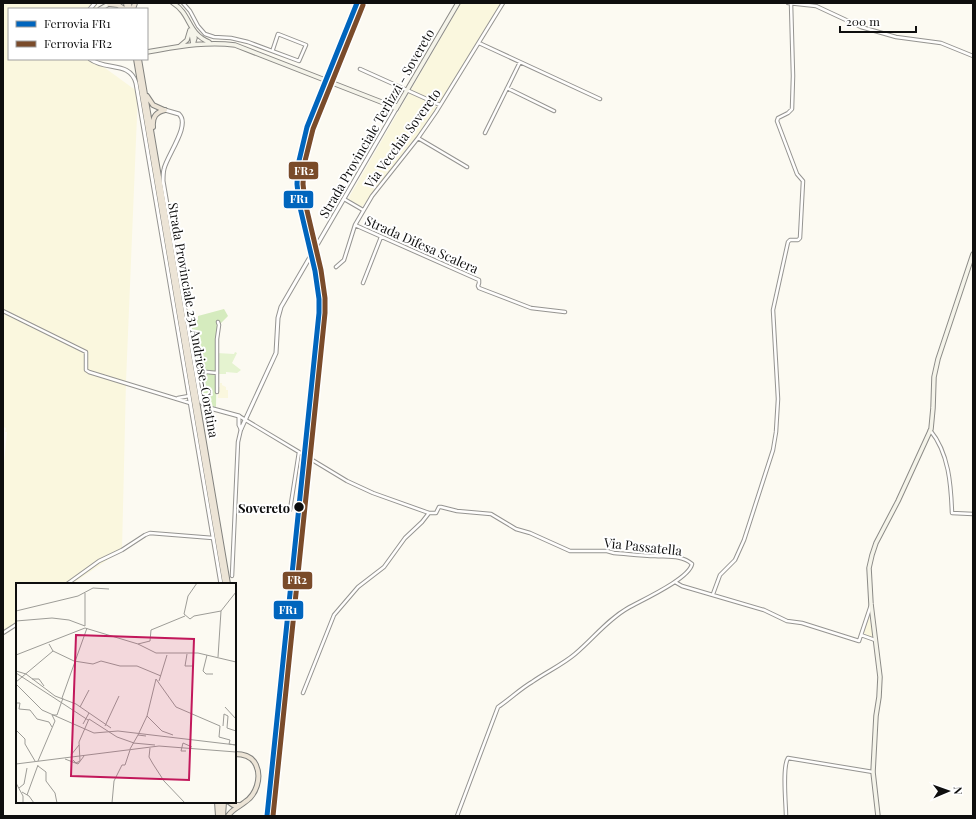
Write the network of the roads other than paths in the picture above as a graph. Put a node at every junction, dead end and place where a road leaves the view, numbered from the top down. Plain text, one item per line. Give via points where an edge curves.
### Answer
1 (173, 3) edge
2 (183, 3) edge
3 (458, 3) edge
4 (503, 3) edge
5 (788, 3) edge
6 (791, 3) edge
7 (105, 5) edge
8 (122, 8) edge
9 (192, 31) junction
10 (211, 43) junction
11 (479, 43) junction
12 (193, 44) junction
13 (179, 47) junction
14 (272, 49) dead end
15 (148, 52) edge
16 (973, 56) edge
17 (92, 60) edge
18 (136, 60) edge
19 (139, 60) edge
20 (520, 62) junction
21 (360, 69) dead end
22 (142, 75) junction
23 (507, 88) junction
24 (407, 90) junction
25 (600, 99) dead end
26 (440, 105) junction
27 (397, 108) junction
28 (165, 110) junction
29 (554, 111) dead end
30 (485, 133) dead end
31 (418, 138) junction
32 (156, 158) junction
33 (467, 167) dead end
34 (344, 199) junction
35 (363, 210) junction
36 (355, 225) junction
37 (381, 237) junction
38 (973, 254) edge
39 (336, 267) dead end
40 (363, 284) dead end
41 (3, 311) edge
42 (565, 312) dead end
43 (218, 322) dead end
44 (196, 371) junction
45 (217, 373) junction
46 (217, 392) dead end
47 (189, 396) junction
48 (178, 398) junction
49 (190, 403) junction
50 (239, 416) junction
51 (246, 419) junction
52 (241, 429) junction
53 (930, 430) junction
54 (299, 452) junction
55 (290, 510) dead end
56 (429, 513) junction
57 (973, 514) edge
58 (214, 538) junction
59 (232, 576) dead end
60 (675, 582) junction
61 (68, 583) edge
62 (221, 583) edge
63 (225, 583) edge
64 (228, 583) edge
65 (713, 594) junction
66 (871, 604) junction
67 (16, 625) edge
68 (3, 633) edge
69 (861, 635) junction
70 (876, 640) junction
71 (303, 693) dead end
72 (236, 754) edge
73 (873, 772) junction
74 (217, 803) edge
75 (221, 803) edge
76 (224, 803) edge
77 (230, 803) edge
78 (240, 805) junction
79 (219, 816) edge
80 (223, 816) edge
81 (228, 816) edge
82 (457, 816) edge
83 (786, 816) edge
84 (878, 816) edge

1 - 9 main road via 184,13
2 - 14 street via 201,31 209,36 248,42 299,61 306,45 278,34
3 - 24 main road, Strada Provinciale Terlizzi - Sovereto
4 - 11 street, Via Vecchia Sovereto
5 - 6 street
6 - 16 street via 816,6 861,27 896,37 941,43
6 - 65 street via 792,109 777,121 797,174 803,180 800,238 788,242 773,309 778,399 776,432 773,450 744,540 735,560 720,575
7 - 8 highway via 118,5
9 - 10 main road
9 - 12 main road
9 - 13 main road
10 - 12 main road
10 - 27 main road via 235,45
11 - 20 street
11 - 26 street, Via Vecchia Sovereto
12 - 13 main road
13 - 15 main road
17 - 47 street via 101,65 130,72 136,83
18 - 63 highway, Strada Provinciale 231 Andriese-Coratina
19 - 22 highway, Strada Provinciale 231 Andriese-Coratina
20 - 23 street
20 - 25 street
21 - 24 street
22 - 28 highway via 150,102
22 - 32 highway, Strada Provinciale 231 Andriese-Coratina
23 - 29 street
23 - 30 street
24 - 26 street
24 - 27 main road, Strada Provinciale Terlizzi - Sovereto
26 - 31 street, Via Vecchia Sovereto
27 - 34 street, Strada Provinciale Terlizzi - Sovereto
28 - 32 highway via 156,114 153,122
28 - 44 street via 179,114 183,122 164,168 163,181
31 - 33 street
31 - 35 street, Via Vecchia Sovereto
32 - 64 highway, Strada Provinciale 231 Andriese-Coratina
34 - 35 street
34 - 51 street, Strada Provinciale Terlizzi - Sovereto via 280,310 276,353
35 - 36 street, Via Vecchia Sovereto
36 - 37 street, Strada Difesa Scalera
36 - 39 street, Via Vecchia Sovereto via 344,260
37 - 40 street
37 - 42 street, Strada Difesa Scalera via 479,280 479,288 531,308
38 - 53 main road via 938,359
41 - 48 street via 86,352 86,370 89,372
43 - 45 street via 220,325 217,339
44 - 45 street
44 - 50 street via 201,402
45 - 46 street
47 - 48 street
47 - 49 street
48 - 49 street
49 - 58 street
50 - 51 street
50 - 52 street
51 - 52 street, Strada Provinciale Terlizzi - Sovereto
51 - 54 street
52 - 59 street via 238,442
53 - 57 street via 937,438 945,459 952,513
53 - 66 main road via 876,543 870,568
54 - 55 street
54 - 56 street via 347,481
56 - 60 street, Via Passatella via 436,513 441,507 491,514 516,529 570,551 669,556 691,562 690,569
56 - 71 street via 405,538 384,567 358,587 334,615
58 - 61 street via 150,533 98,561
58 - 62 street
60 - 65 street
60 - 82 street, Via Passatella via 621,612 573,656 531,682 498,707
65 - 69 street via 764,610 787,621 859,640
66 - 69 street
66 - 70 main road
67 - 68 street
69 - 70 street
70 - 73 main road via 880,688
72 - 78 highway via 251,758 258,772 254,792
73 - 83 street via 788,758 784,775
73 - 84 main road
74 - 79 highway
75 - 79 highway
76 - 80 highway
77 - 78 highway
78 - 81 highway

